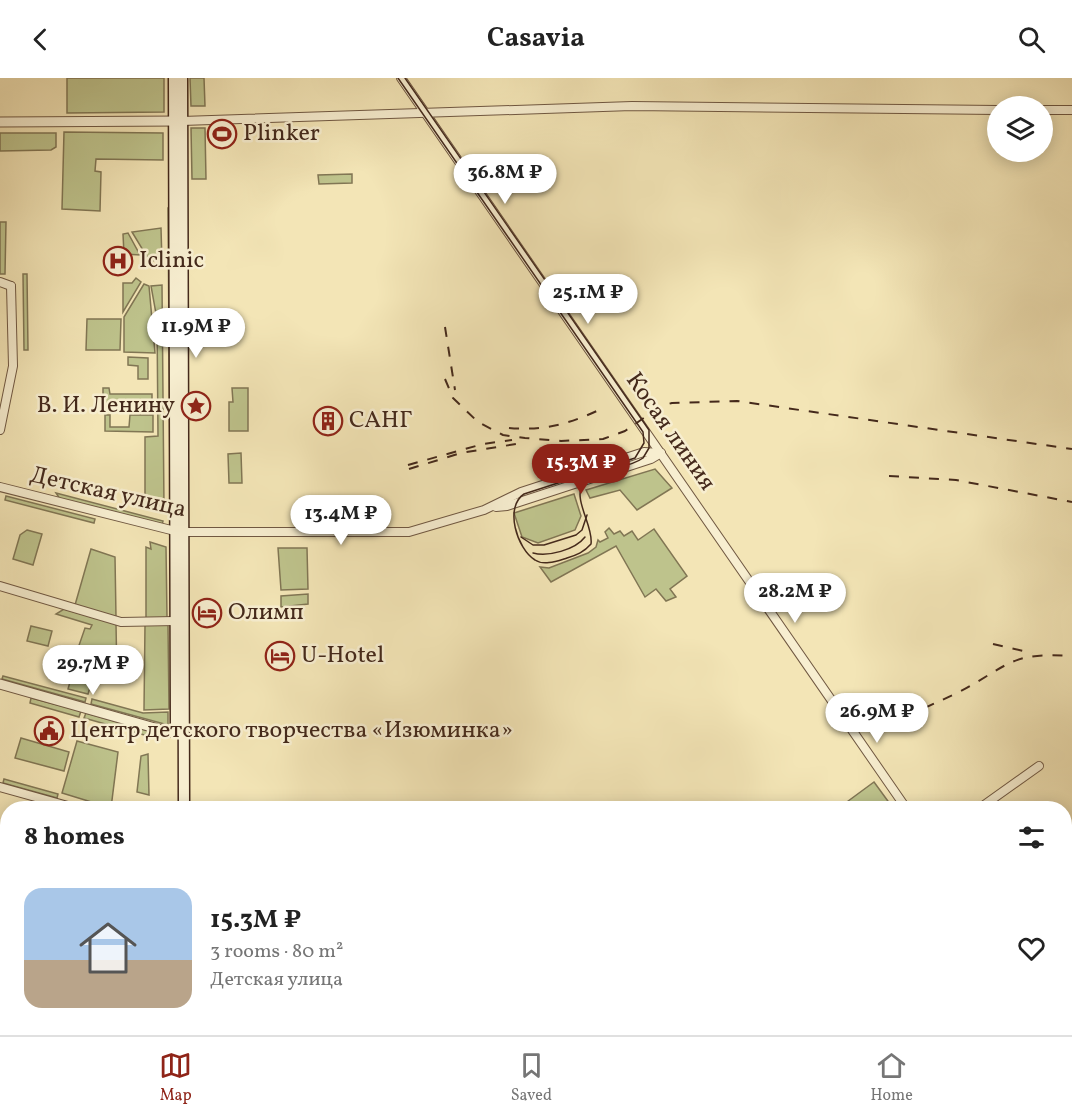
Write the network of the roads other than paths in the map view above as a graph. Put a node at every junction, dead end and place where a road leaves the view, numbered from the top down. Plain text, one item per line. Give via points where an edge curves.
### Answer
1 (174, 78) edge
2 (182, 78) edge
3 (401, 78) edge
4 (987, 110) edge
5 (1053, 110) edge
6 (1072, 110) edge
7 (425, 112) junction
8 (178, 121) junction
9 (0, 122) edge
10 (0, 282) edge
11 (11, 286) junction
12 (0, 289) edge
13 (0, 430) edge
14 (661, 453) junction
15 (0, 487) edge
16 (179, 532) junction
17 (0, 586) edge
18 (175, 621) junction
19 (0, 684) edge
20 (180, 733) junction
21 (1039, 766) dead end
22 (0, 787) edge
23 (50, 801) edge
24 (177, 801) edge
25 (184, 801) edge
26 (901, 801) edge
27 (990, 801) edge

1 - 8 main road
2 - 8 main road
3 - 7 street, Косая линия
4 - 7 street via 632,106
5 - 6 street
7 - 8 street
7 - 14 street, Косая линия
8 - 9 street
8 - 16 main road
10 - 11 street
11 - 12 street
11 - 13 street via 13,366
14 - 16 street, Детская улица via 644,452 521,492 506,503 429,528 391,534
14 - 26 street, Косая линия
15 - 16 street, Детская улица
16 - 18 main road
16 - 20 main road
17 - 18 street via 121,622
18 - 20 main road
19 - 20 street
20 - 24 main road
20 - 25 main road
21 - 27 street
22 - 23 street

